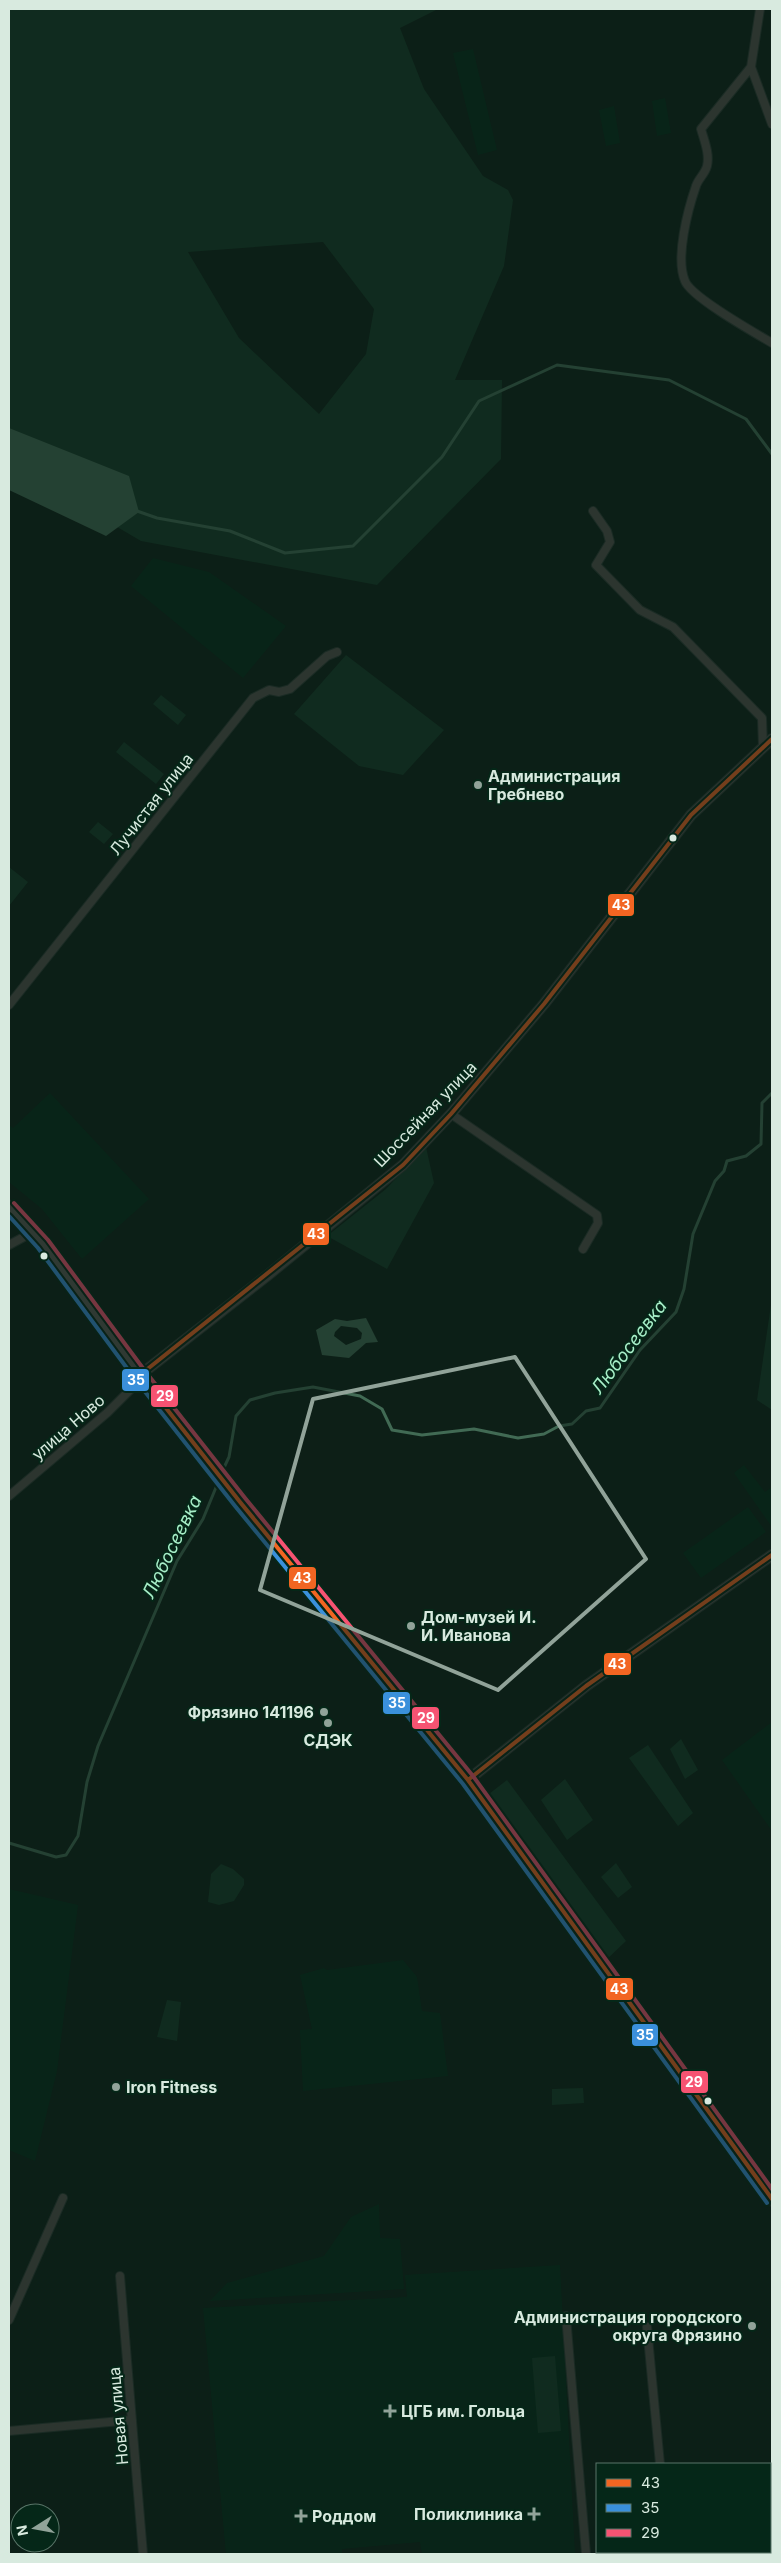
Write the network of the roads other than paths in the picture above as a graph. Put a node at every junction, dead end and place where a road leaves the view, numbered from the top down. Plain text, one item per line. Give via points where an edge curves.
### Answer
1 (760, 9) edge
2 (751, 67) junction
3 (772, 124) edge
4 (772, 343) edge
5 (593, 511) dead end
6 (337, 652) dead end
7 (772, 739) edge
8 (763, 747) junction
9 (9, 1005) edge
10 (451, 1114) junction
11 (9, 1207) edge
12 (33, 1232) junction
13 (9, 1245) edge
14 (583, 1249) dead end
15 (140, 1375) junction
16 (9, 1496) edge
17 (772, 1554) edge
18 (468, 1780) junction
19 (63, 2198) dead end
20 (772, 2199) edge
21 (120, 2276) dead end
22 (566, 2316) dead end
23 (9, 2320) edge
24 (647, 2327) dead end
25 (132, 2420) junction
26 (9, 2431) edge
27 (660, 2463) edge
28 (144, 2554) edge
29 (586, 2554) edge

1 - 2 street
2 - 3 street
2 - 4 street via 701,129 708,152 707,167 696,185 682,257 685,282 695,292
5 - 8 street via 607,531 610,542 596,565 640,610 673,627 762,718
6 - 9 street, Лучистая улица via 327,656 290,689 269,690 253,698
7 - 8 street, Шоссейная улица
8 - 10 street, Шоссейная улица via 690,815 582,958
10 - 14 street via 597,1215 598,1223
10 - 15 street, Шоссейная улица via 373,1190
11 - 12 main road
12 - 13 street
12 - 15 main road
15 - 16 street, улица Ново via 107,1413
15 - 18 main road
17 - 18 street via 586,1686
18 - 20 main road
19 - 23 street
21 - 25 street, Новая улица
22 - 29 street
24 - 27 street
25 - 26 street
25 - 28 street, Новая улица

